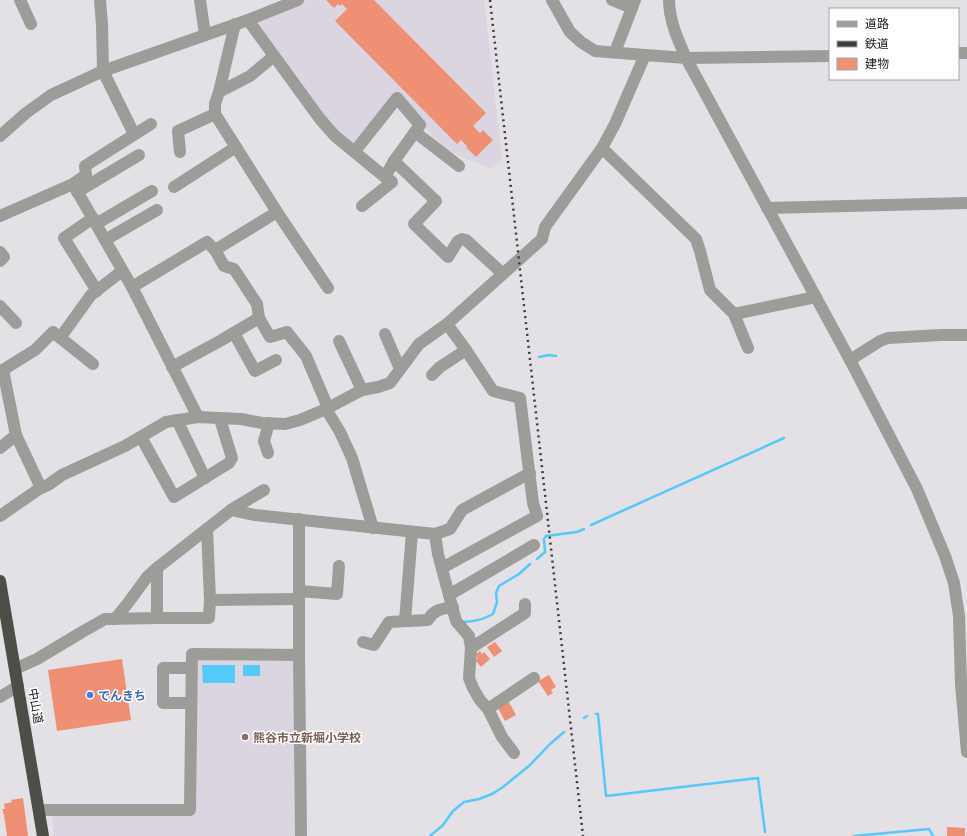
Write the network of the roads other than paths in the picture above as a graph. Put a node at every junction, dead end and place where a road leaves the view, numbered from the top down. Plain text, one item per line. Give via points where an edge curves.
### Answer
1 (20, 0) edge
2 (100, 0) edge
3 (200, 0) edge
4 (298, 0) edge
5 (552, 0) edge
6 (612, 0) edge
7 (670, 0) edge
8 (634, 4) edge
9 (248, 20) junction
10 (31, 24) dead end
11 (235, 24) junction
12 (205, 35) junction
13 (615, 52) junction
14 (645, 55) junction
15 (274, 56) junction
16 (829, 56) edge
17 (686, 58) junction
18 (103, 71) junction
19 (219, 92) junction
20 (216, 114) junction
21 (151, 124) dead end
22 (415, 132) junction
23 (134, 134) junction
24 (0, 136) edge
25 (236, 147) junction
26 (602, 148) junction
27 (354, 151) junction
28 (180, 152) dead end
29 (139, 155) dead end
30 (394, 161) junction
31 (459, 166) dead end
32 (385, 177) junction
33 (174, 187) dead end
34 (75, 188) junction
35 (152, 190) dead end
36 (967, 203) edge
37 (362, 206) dead end
38 (767, 208) junction
39 (157, 210) dead end
40 (277, 212) junction
41 (0, 216) edge
42 (94, 221) junction
43 (105, 240) junction
44 (215, 250) junction
45 (0, 252) edge
46 (0, 261) edge
47 (122, 271) junction
48 (502, 274) junction
49 (132, 287) junction
50 (328, 288) dead end
51 (97, 291) junction
52 (816, 297) junction
53 (0, 306) edge
54 (734, 314) junction
55 (259, 318) junction
56 (16, 323) dead end
57 (447, 324) junction
58 (234, 333) junction
59 (385, 334) dead end
60 (967, 335) edge
61 (60, 338) junction
62 (339, 341) dead end
63 (748, 348) dead end
64 (466, 350) junction
65 (276, 360) dead end
66 (850, 360) junction
67 (93, 364) dead end
68 (172, 366) junction
69 (400, 369) junction
70 (2, 370) edge
71 (432, 375) dead end
72 (362, 390) junction
73 (326, 409) junction
74 (198, 417) junction
75 (220, 419) junction
76 (177, 420) junction
77 (269, 423) junction
78 (16, 435) junction
79 (141, 437) junction
80 (0, 448) edge
81 (268, 453) dead end
82 (530, 473) junction
83 (204, 478) junction
84 (41, 488) junction
85 (264, 490) dead end
86 (231, 510) junction
87 (0, 516) edge
88 (299, 519) junction
89 (373, 528) junction
90 (208, 529) junction
91 (412, 532) junction
92 (435, 534) junction
93 (534, 545) dead end
94 (339, 566) dead end
95 (157, 568) junction
96 (442, 568) junction
97 (0, 581) edge
98 (299, 595) junction
99 (449, 595) junction
100 (210, 600) junction
101 (525, 604) dead end
102 (453, 607) junction
103 (115, 618) junction
104 (157, 618) junction
105 (405, 621) junction
106 (363, 642) dead end
107 (471, 648) junction
108 (298, 655) junction
109 (192, 668) junction
110 (15, 669) junction
111 (534, 678) dead end
112 (18, 686) junction
113 (0, 697) edge
114 (191, 703) junction
115 (488, 709) junction
116 (967, 752) edge
117 (514, 753) dead end
118 (39, 810) junction
119 (43, 836) edge
120 (301, 836) edge

1 - 10 street
2 - 18 street
3 - 12 street
4 - 9 street
5 - 13 street via 570,32 581,42 595,51
6 - 8 street
7 - 17 street via 673,25
8 - 13 street
9 - 11 street
9 - 15 street
11 - 12 street
11 - 19 street
12 - 18 street
13 - 14 street
14 - 17 street
14 - 26 street
15 - 19 street via 250,76
15 - 27 street via 320,119 335,136
16 - 17 street
17 - 38 street
18 - 23 street
18 - 24 street via 51,95
19 - 20 street via 215,104
20 - 25 street
20 - 28 street via 178,131
21 - 23 street
22 - 27 street via 420,125 397,98
22 - 30 street
22 - 31 street
23 - 34 street via 84,166 86,175
25 - 33 street
25 - 40 street
26 - 48 street via 545,227 542,239
26 - 54 street via 696,239 710,290
27 - 32 street
29 - 34 street
30 - 32 street
30 - 48 street via 436,201 414,224 448,257 458,241 466,240
32 - 37 street via 392,182
34 - 41 street
34 - 42 street
35 - 42 street
36 - 38 street
38 - 52 street
39 - 43 street
40 - 44 street
40 - 50 street
42 - 43 street
42 - 51 street via 64,238
43 - 47 street
44 - 49 street via 207,242
44 - 55 street via 224,266 234,269 257,304
45 - 46 street via 4,257
47 - 49 street
47 - 51 street
48 - 57 street
49 - 68 street
51 - 61 street
52 - 54 street
52 - 66 street
53 - 56 street
54 - 63 street
55 - 58 street
55 - 73 street via 270,337 287,332 306,356 326,403
57 - 64 street
57 - 69 street via 419,344
58 - 65 street via 255,371
58 - 68 street
59 - 69 street
60 - 66 street via 888,338
61 - 67 street
61 - 70 street via 53,332 35,350
62 - 72 street
64 - 71 street
64 - 82 street via 493,391 520,398
66 - 116 street via 917,489 954,583 959,616
68 - 74 street
69 - 72 street via 390,383
70 - 78 street
72 - 73 street
73 - 77 street via 285,424
73 - 89 street via 352,458
74 - 75 street
74 - 76 street
75 - 77 street
75 - 83 street via 232,458 229,463
76 - 79 street via 166,422
76 - 83 street
77 - 81 street via 264,440
78 - 80 street
78 - 84 street
79 - 83 street via 174,497
79 - 84 street via 62,475
82 - 92 street via 462,510 450,529
82 - 96 street via 537,516
84 - 87 street
85 - 86 street
86 - 88 street
86 - 90 street
88 - 89 street
88 - 98 street
89 - 91 street
90 - 95 street
90 - 100 street
91 - 92 street
91 - 105 street
92 - 96 street
93 - 99 street
94 - 98 street via 337,594
95 - 103 street
95 - 104 street
96 - 99 street
97 - 110 highway, 中山道
98 - 100 street
98 - 108 street
99 - 102 street
100 - 104 street via 209,618
101 - 107 street via 525,613
102 - 105 street via 438,610 431,614 428,620
102 - 107 street via 456,621 469,636
103 - 104 street
103 - 110 street via 105,619
105 - 106 street via 389,622 374,645
107 - 115 street via 469,678 480,700
108 - 109 street via 192,654
108 - 120 street
109 - 114 street
109 - 114 street via 164,668 163,703
110 - 112 highway, 中山道
111 - 115 street
112 - 113 street
112 - 118 highway, 中山道
114 - 118 street via 190,810
115 - 117 street via 502,737
118 - 119 highway, 中山道

